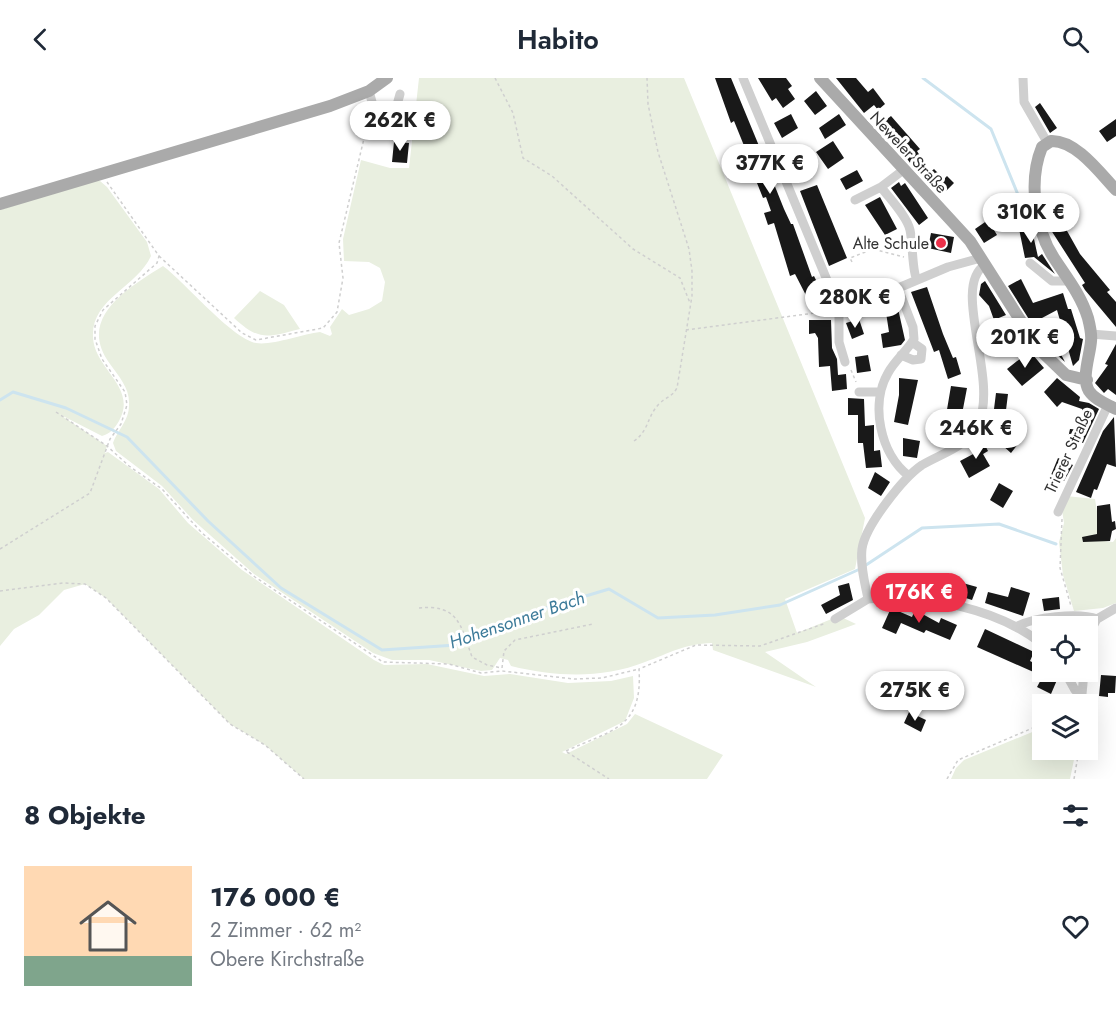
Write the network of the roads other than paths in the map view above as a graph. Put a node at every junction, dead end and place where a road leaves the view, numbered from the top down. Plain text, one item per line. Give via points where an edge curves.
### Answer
1 (387, 78) edge
2 (743, 78) edge
3 (820, 78) edge
4 (1023, 78) edge
5 (369, 91) junction
6 (400, 94) dead end
7 (1047, 142) junction
8 (902, 171) junction
9 (880, 187) junction
10 (1116, 190) edge
11 (855, 200) dead end
12 (0, 204) edge
13 (983, 261) junction
14 (1030, 263) dead end
15 (917, 280) junction
16 (1071, 281) junction
17 (898, 288) junction
18 (839, 309) junction
19 (1091, 334) junction
20 (1115, 334) edge
21 (912, 342) junction
22 (902, 355) junction
23 (845, 362) road end
24 (1087, 380) junction
25 (860, 392) road end
26 (880, 392) junction
27 (1113, 405) edge
28 (909, 476) junction
29 (1058, 512) road end
30 (868, 599) junction
31 (1116, 608) edge
32 (1098, 618) edge
33 (835, 619) road end
34 (1032, 623) edge
35 (1016, 627) junction
36 (1032, 636) edge

1 - 5 main road
2 - 18 street
3 - 8 main road, Neweler Straße
4 - 7 street via 1024,102
5 - 6 street via 370,116 392,123
5 - 12 main road via 293,118
7 - 10 main road via 1068,146
7 - 16 main road via 1038,161 1038,218 1048,246
8 - 9 street
8 - 13 main road, Neweler Straße via 961,230
9 - 11 street
9 - 15 street via 910,227
13 - 15 street via 948,267
13 - 24 main road, Neweler Straße via 1038,348 1066,375
13 - 28 street via 970,294 983,370 985,398 981,416 966,441
14 - 16 street via 1052,281
15 - 17 street
16 - 19 main road
17 - 18 street
17 - 21 street via 914,331
18 - 23 street via 839,342
19 - 20 street
19 - 24 main road
21 - 22 street
21 - 22 street via 922,349 921,358 913,360
22 - 26 street
24 - 27 main road, Trierer Straße via 1091,393
25 - 26 street
26 - 28 street via 879,411 886,442 895,464
27 - 29 street, Trierer Straße
28 - 30 street via 868,531 863,544 861,564
30 - 33 street
30 - 35 street via 935,600
31 - 32 street
34 - 35 street
35 - 36 street

